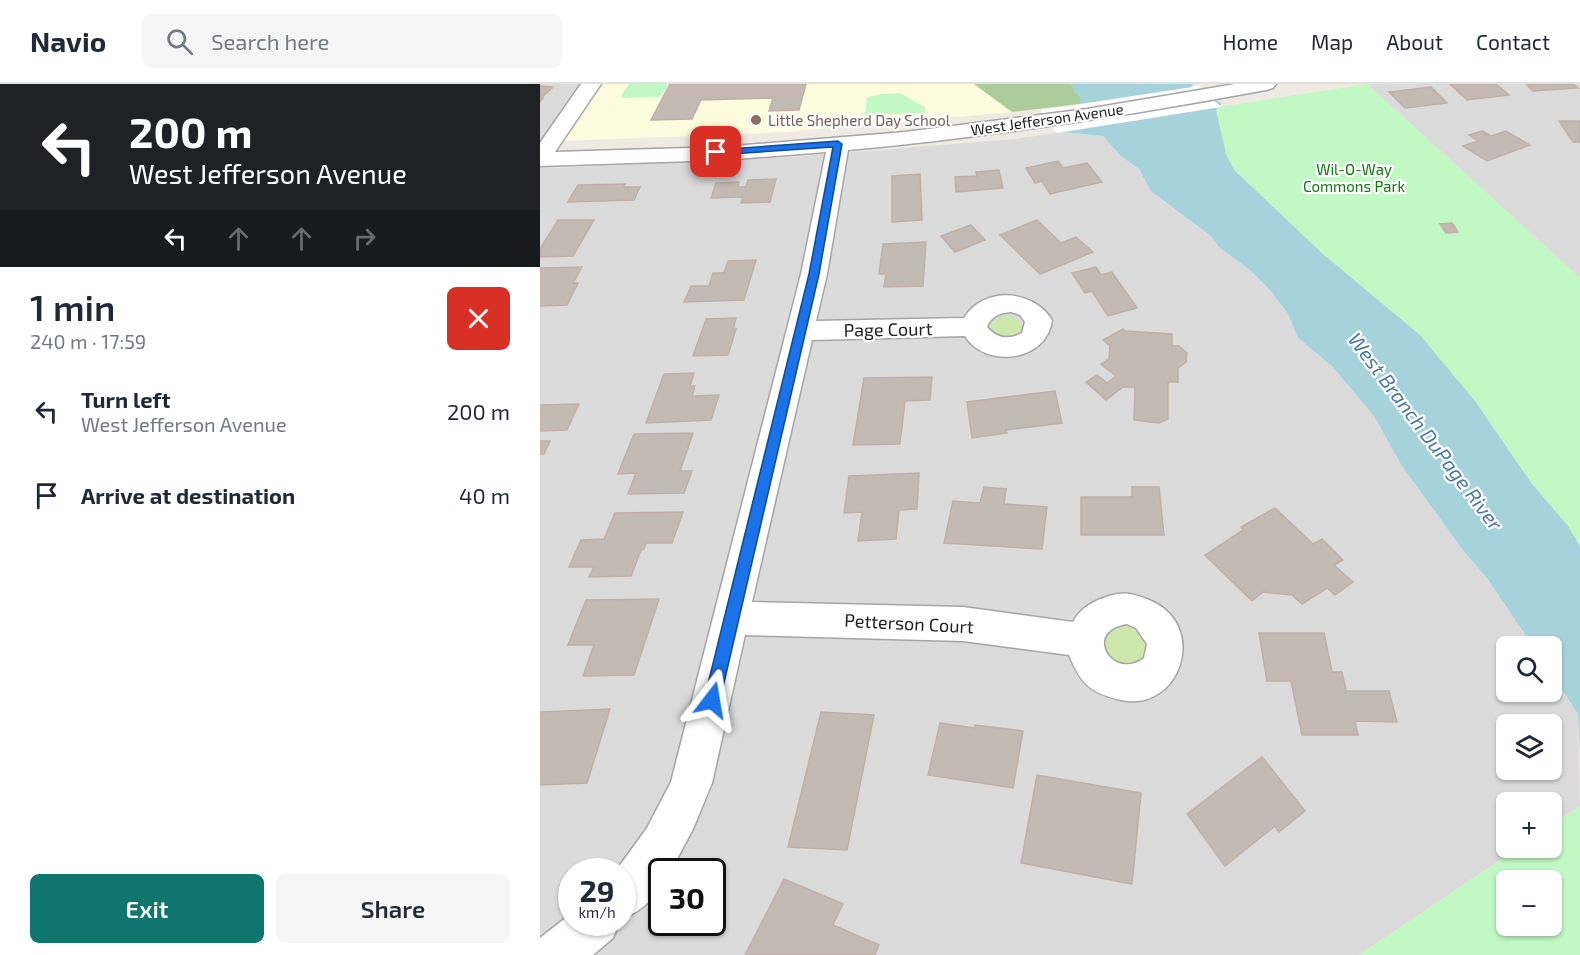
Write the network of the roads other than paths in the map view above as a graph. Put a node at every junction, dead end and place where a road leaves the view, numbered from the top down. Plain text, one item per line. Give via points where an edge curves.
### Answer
1 (591, 84) edge
2 (1266, 84) edge
3 (838, 144) junction
4 (540, 158) edge
5 (974, 327) dead end
6 (801, 331) junction
7 (732, 618) junction
8 (1085, 640) dead end
9 (636, 879) edge
10 (580, 936) edge
11 (556, 955) edge

1 - 4 street
2 - 3 street, West Jefferson Avenue via 1053,120
3 - 4 street, West Jefferson Avenue via 653,156
3 - 6 street
5 - 6 street, Page Court
6 - 7 street
7 - 8 street, Petterson Court via 963,624
7 - 9 street via 691,783 662,846
10 - 11 street

